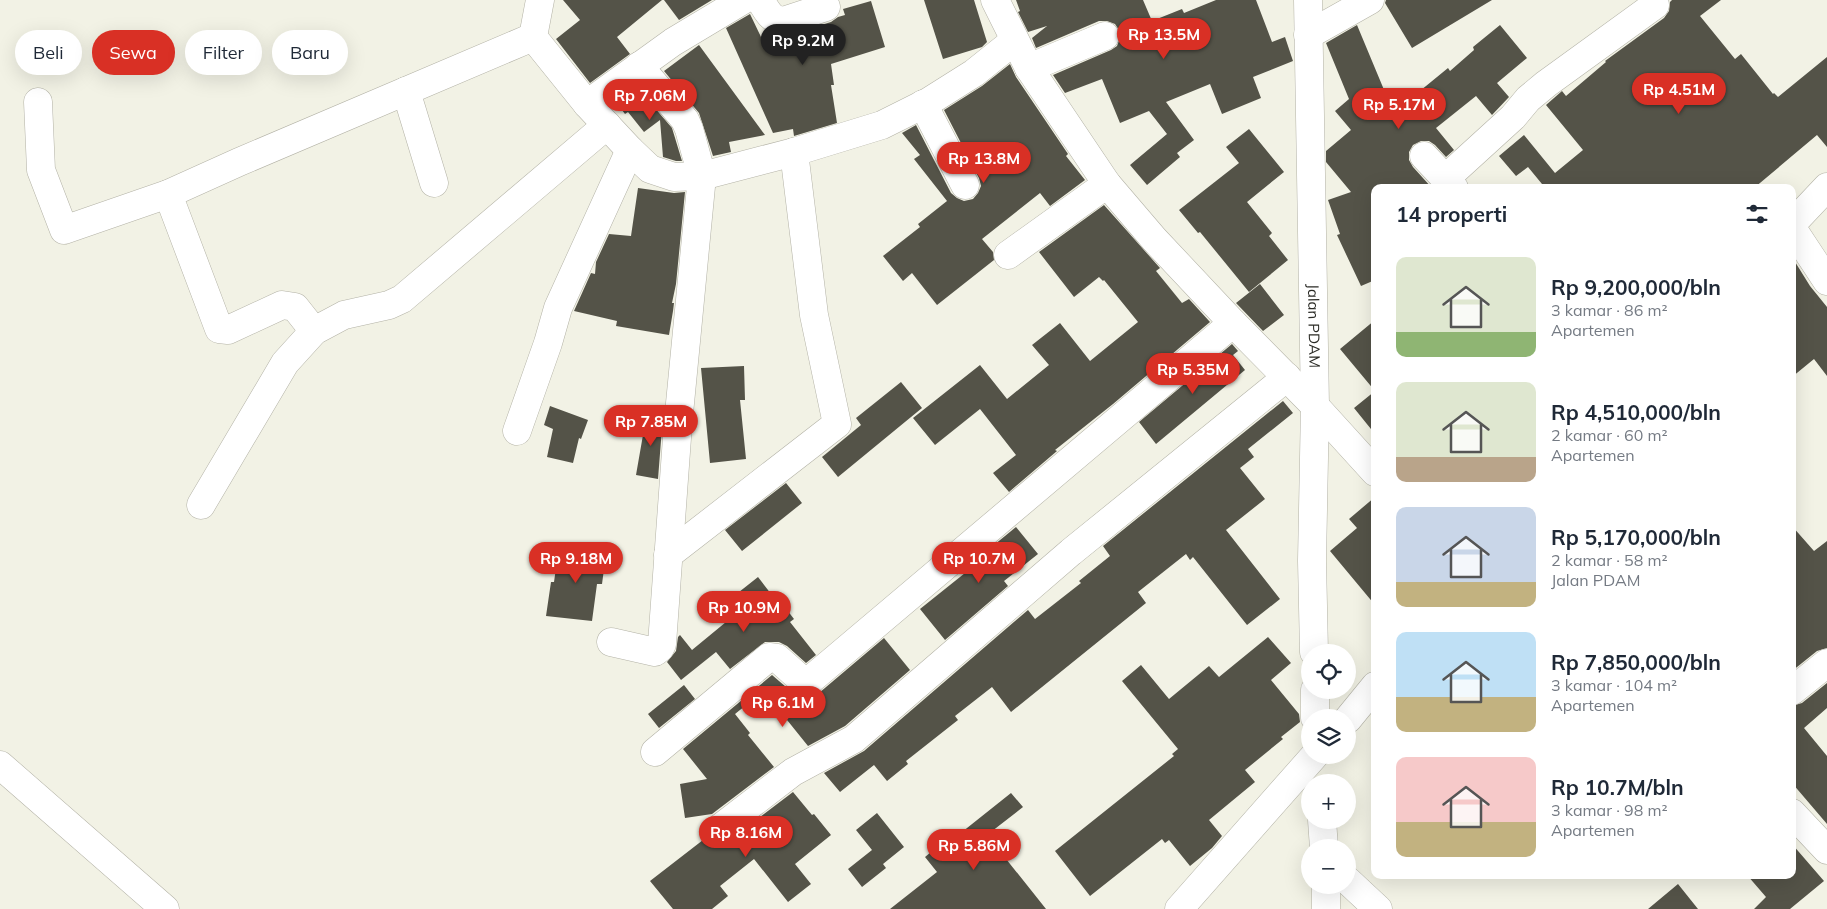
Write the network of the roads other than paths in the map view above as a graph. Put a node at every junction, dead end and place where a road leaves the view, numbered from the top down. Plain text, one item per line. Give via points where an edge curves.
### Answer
1 (540, 0) edge
2 (743, 0) edge
3 (760, 0) edge
4 (995, 0) edge
5 (1308, 0) edge
6 (1370, 0) edge
7 (1655, 5) dead end
8 (826, 7) dead end
9 (1308, 34) junction
10 (1105, 36) dead end
11 (534, 37) junction
12 (1014, 41) junction
13 (639, 66) junction
14 (1029, 68) junction
15 (406, 91) junction
16 (38, 102) dead end
17 (587, 104) junction
18 (923, 104) junction
19 (607, 125) junction
20 (630, 150) junction
21 (794, 152) junction
22 (1424, 156) dead end
23 (702, 176) junction
24 (434, 183) dead end
25 (1450, 183) edge
26 (1107, 184) junction
27 (965, 185) dead end
28 (1827, 187) edge
29 (168, 194) junction
30 (1796, 220) edge
31 (1796, 234) edge
32 (1008, 255) dead end
33 (1827, 281) edge
34 (1233, 324) junction
35 (314, 331) junction
36 (1287, 377) junction
37 (1315, 406) junction
38 (517, 431) dead end
39 (1371, 468) edge
40 (201, 505) dead end
41 (668, 555) junction
42 (611, 642) dead end
43 (1314, 644) edge
44 (1827, 663) edge
45 (1796, 688) edge
46 (1371, 691) edge
47 (1356, 709) edge
48 (655, 752) dead end
49 (1308, 764) edge
50 (0, 765) edge
51 (1796, 817) edge
52 (716, 831) dead end
53 (1827, 850) edge
54 (1356, 888) edge
55 (1326, 894) edge
56 (165, 909) edge
57 (1179, 909) edge
58 (1326, 909) edge
59 (1378, 909) edge

1 - 11 street
2 - 13 street
3 - 8 street via 777,21
4 - 12 street
5 - 9 street, Jalan PDAM
6 - 9 street
7 - 25 street via 1528,99
9 - 37 street, Jalan PDAM
10 - 14 street
11 - 15 street
11 - 17 street
12 - 14 street
12 - 18 street via 974,73
13 - 17 street
13 - 23 street via 685,120
14 - 26 street
15 - 24 street
15 - 29 street
16 - 29 street via 41,170 64,230
17 - 19 street
18 - 21 street via 882,125
18 - 27 street
19 - 20 street
19 - 35 street via 402,299 344,315
20 - 23 street via 650,169 674,176
20 - 38 street via 558,308
21 - 23 street
21 - 41 street via 814,315 837,424
22 - 25 street
23 - 41 street
26 - 32 street
26 - 34 street
28 - 30 street
29 - 35 street via 219,329 228,330 282,305 295,307
31 - 33 street
34 - 36 street
34 - 48 street via 809,681 803,682 777,658 768,657
35 - 40 street via 285,363
36 - 37 street
36 - 52 street via 1071,552 854,740 793,772
37 - 39 street
37 - 43 street, Jalan PDAM
41 - 42 street via 660,648 655,652
44 - 45 street
46 - 47 street
49 - 57 street
50 - 56 street
51 - 53 street
54 - 59 street
55 - 58 street

